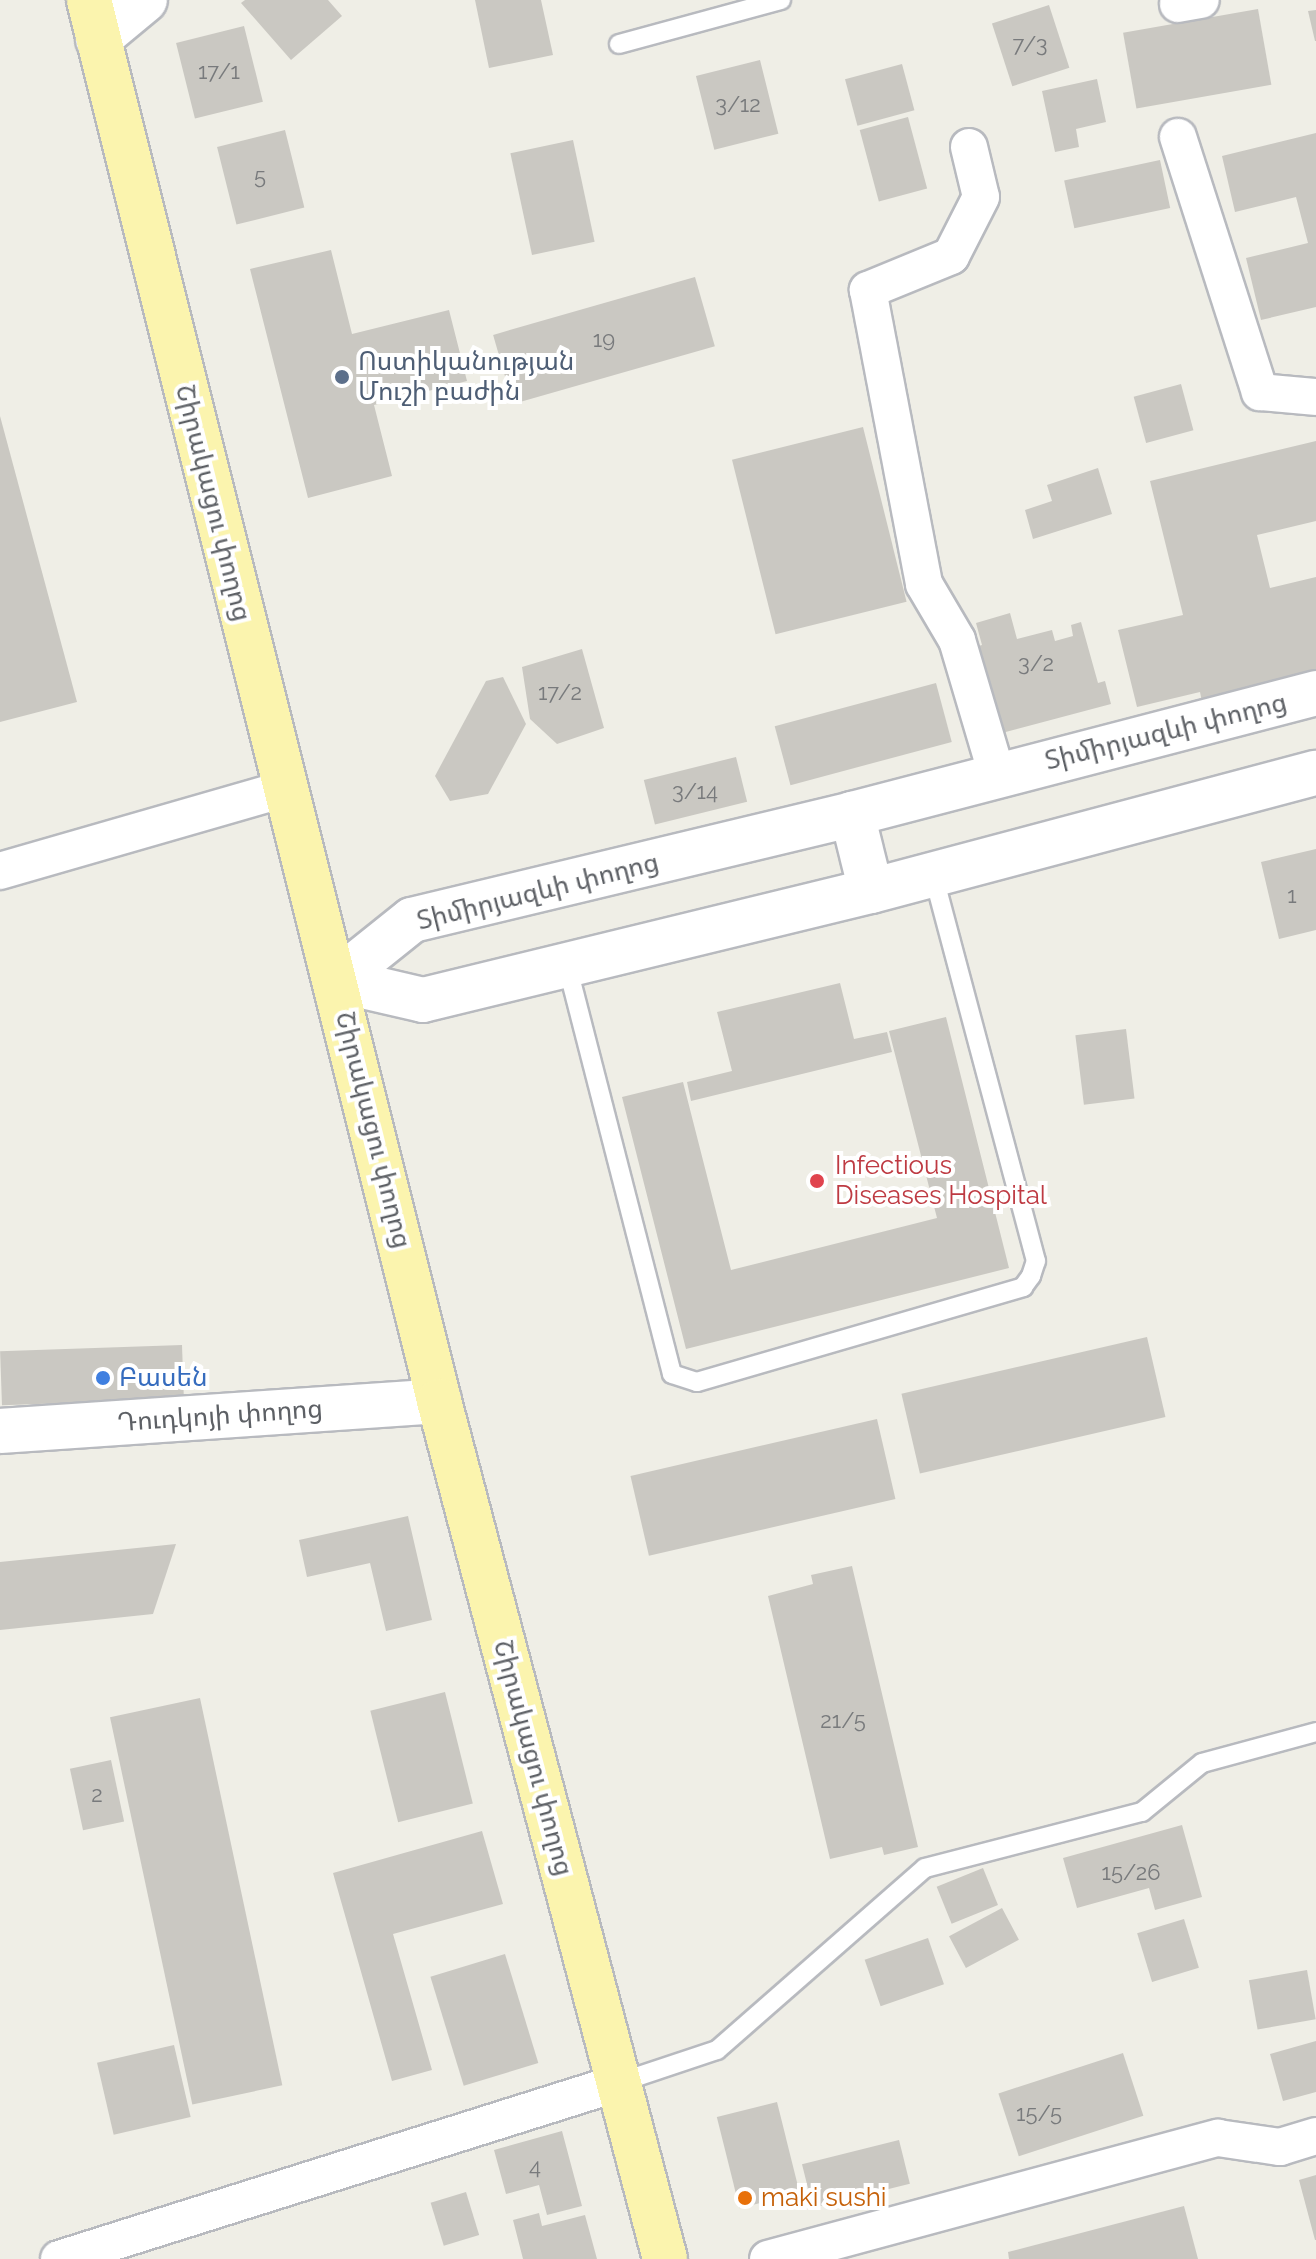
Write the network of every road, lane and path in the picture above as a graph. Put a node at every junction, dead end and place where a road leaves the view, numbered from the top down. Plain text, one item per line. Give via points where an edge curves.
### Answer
1 (145, 0) edge
2 (781, 0) edge
3 (93, 20) edge
4 (619, 44) dead end
5 (1178, 137) dead end
6 (969, 147) dead end
7 (1316, 397) edge
8 (1316, 693) edge
9 (1316, 773) edge
10 (997, 775) junction
11 (284, 789) junction
12 (852, 814) junction
13 (0, 871) edge
14 (933, 874) junction
15 (871, 891) junction
16 (567, 965) junction
17 (337, 980) junction
18 (439, 1401) junction
19 (0, 1431) edge
20 (1316, 1732) edge
21 (618, 2083) junction
22 (1316, 2136) edge
23 (59, 2259) edge
24 (665, 2259) edge
25 (768, 2259) edge

1 - 3 street
2 - 4 lane
3 - 11 main road, Շիրակացու փողոց
5 - 7 street via 1260,392
6 - 10 street via 981,197 951,256 868,290 924,584 957,640
8 - 10 street, Տիմիրյազևի փողոց
9 - 14 street
10 - 12 street, Տիմիրյազևի փողոց
11 - 13 street
11 - 17 main road, Շիրակացու փողոց
12 - 15 street
12 - 17 street, Տիմիրյազևի փողոց via 412,920
14 - 15 street
14 - 16 lane via 1036,1261 1031,1276 1023,1287 697,1382 672,1374
15 - 16 street
16 - 17 street via 423,1000
17 - 18 main road, Շիրակացու փողոց
18 - 19 street, Դուդկոյի փողոց
18 - 21 main road, Շիրակացու փողոց
20 - 21 lane via 1202,1763 1142,1812 925,1868 717,2050
21 - 23 street
21 - 24 main road, Շիրակացու փողոց
22 - 25 street via 1280,2147 1218,2138

